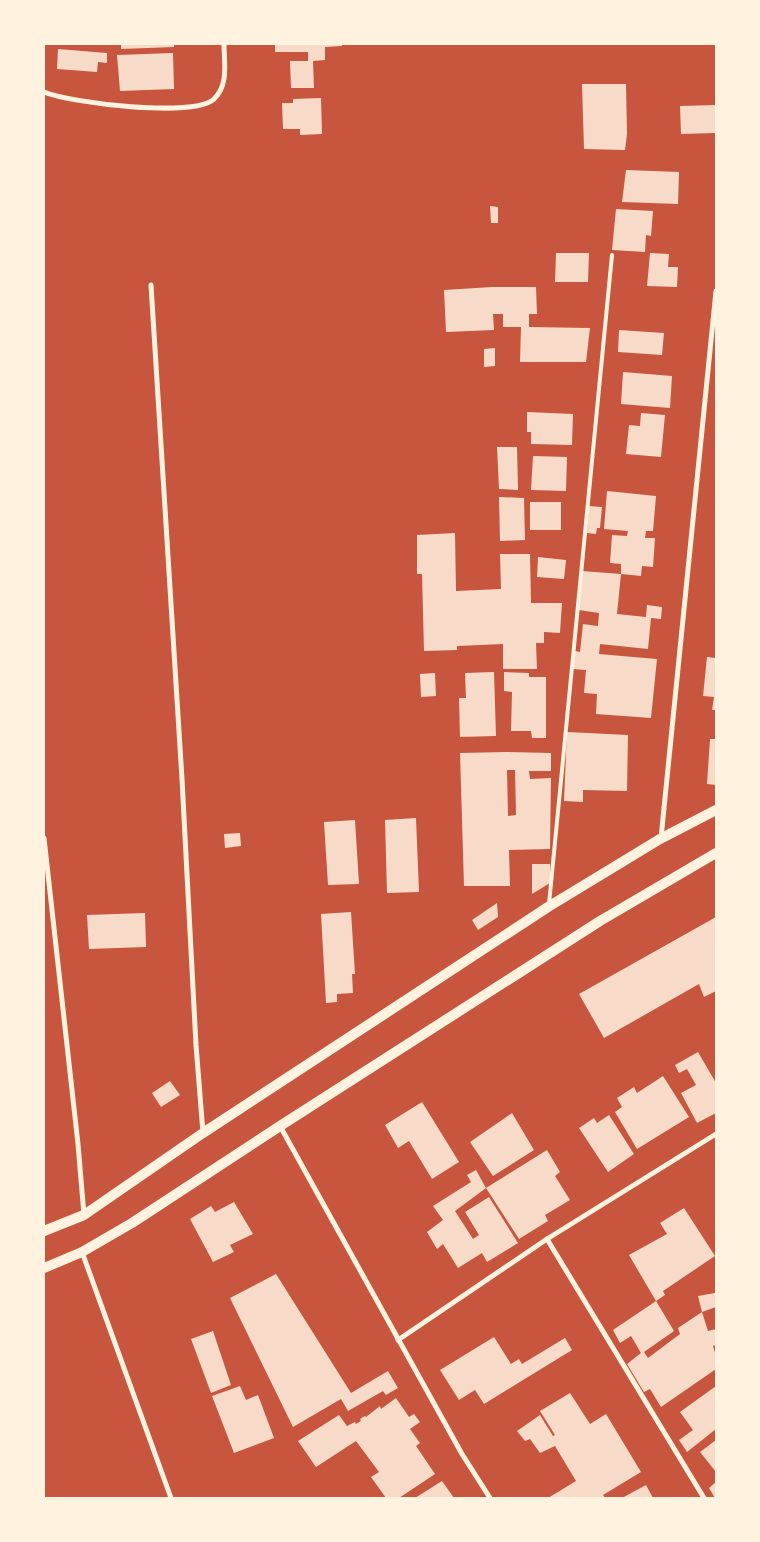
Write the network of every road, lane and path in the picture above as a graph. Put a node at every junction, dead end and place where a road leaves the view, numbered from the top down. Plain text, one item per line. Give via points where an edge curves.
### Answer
1 (224, 44) edge
2 (44, 92) edge
3 (612, 256) dead end
4 (151, 285) dead end
5 (716, 291) edge
6 (716, 810) edge
7 (44, 838) edge
8 (660, 839) junction
9 (716, 853) edge
10 (548, 906) junction
11 (280, 1126) junction
12 (203, 1132) junction
13 (716, 1134) edge
14 (84, 1215) junction
15 (44, 1231) edge
16 (547, 1240) junction
17 (82, 1252) junction
18 (44, 1268) edge
19 (398, 1340) junction
20 (171, 1498) edge
21 (490, 1498) edge
22 (704, 1498) edge

1 - 2 street via 225,77 219,93 201,105 163,109 55,97
3 - 10 lane
4 - 12 street
5 - 8 street
6 - 8 main road
7 - 14 street
8 - 10 main road
9 - 11 main road via 600,921
10 - 12 main road
11 - 17 main road
11 - 19 street
12 - 14 main road
13 - 16 street
14 - 15 main road
16 - 19 street
16 - 22 street
17 - 18 main road
17 - 20 street
19 - 21 street

